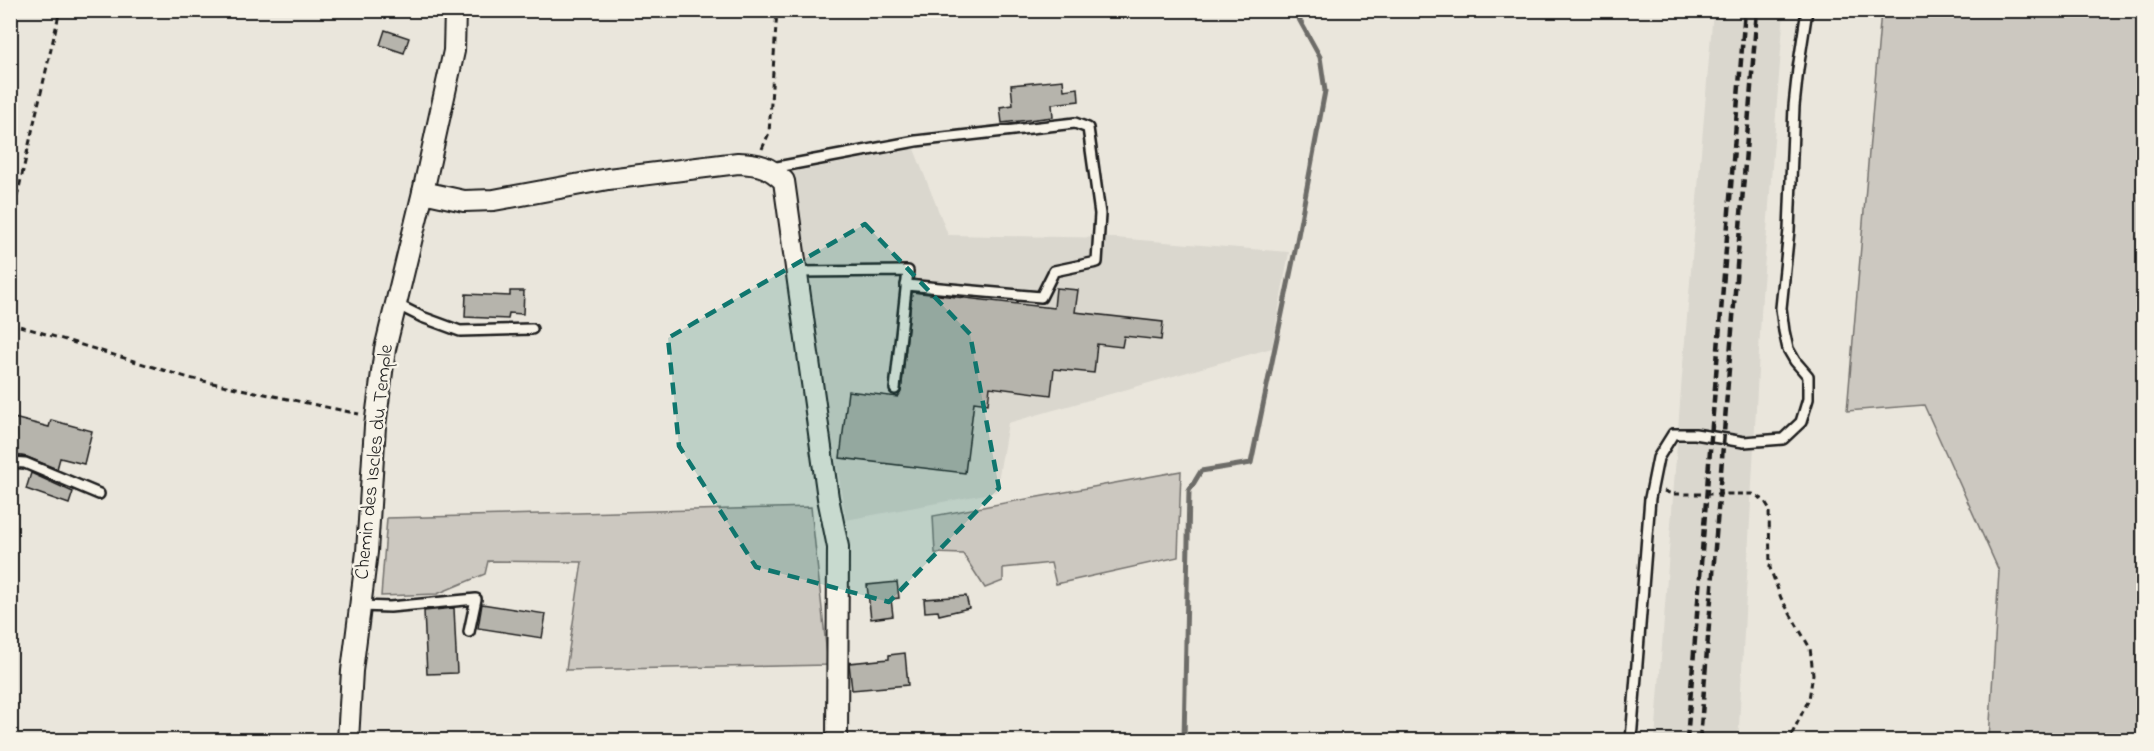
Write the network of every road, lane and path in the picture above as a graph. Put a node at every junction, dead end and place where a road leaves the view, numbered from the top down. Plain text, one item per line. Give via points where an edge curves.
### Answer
1 (60, 10) edge
2 (455, 10) edge
3 (777, 10) edge
4 (1807, 10) edge
5 (763, 166) junction
6 (423, 192) junction
7 (10, 227) edge
8 (797, 272) junction
9 (906, 285) junction
10 (396, 304) junction
11 (10, 323) edge
12 (532, 329) dead end
13 (895, 389) dead end
14 (376, 418) junction
15 (10, 462) edge
16 (1652, 487) junction
17 (99, 494) dead end
18 (360, 606) junction
19 (469, 632) dead end
20 (348, 741) edge
21 (837, 741) edge
22 (1631, 741) edge
23 (1789, 741) edge

1 - 7 path
2 - 6 street, Chemin des Iscles du Temple via 454,51
3 - 5 path via 769,133
4 - 16 lane via 1794,106 1781,308 1788,349 1808,376 1806,407 1801,422 1783,439 1744,442 1673,434 1658,458
5 - 6 street via 738,163 608,179 494,200 464,201
5 - 8 street via 784,181
5 - 9 lane via 916,141 1075,123 1088,128 1100,214 1097,262 1054,271 1041,297
6 - 10 street, Chemin des Iscles du Temple
8 - 9 lane via 908,271
8 - 21 street via 838,547
9 - 13 lane
10 - 12 lane via 460,331
10 - 14 street, Chemin des Iscles du Temple via 385,349
11 - 14 path via 189,378
14 - 18 street, Chemin des Iscles du Temple
15 - 17 lane via 25,463
16 - 22 lane
16 - 23 path via 1672,494 1753,494 1769,508 1770,568 1781,598 1810,648 1813,674 1809,699
18 - 19 lane via 476,599
18 - 20 street, Chemin des Iscles du Temple

